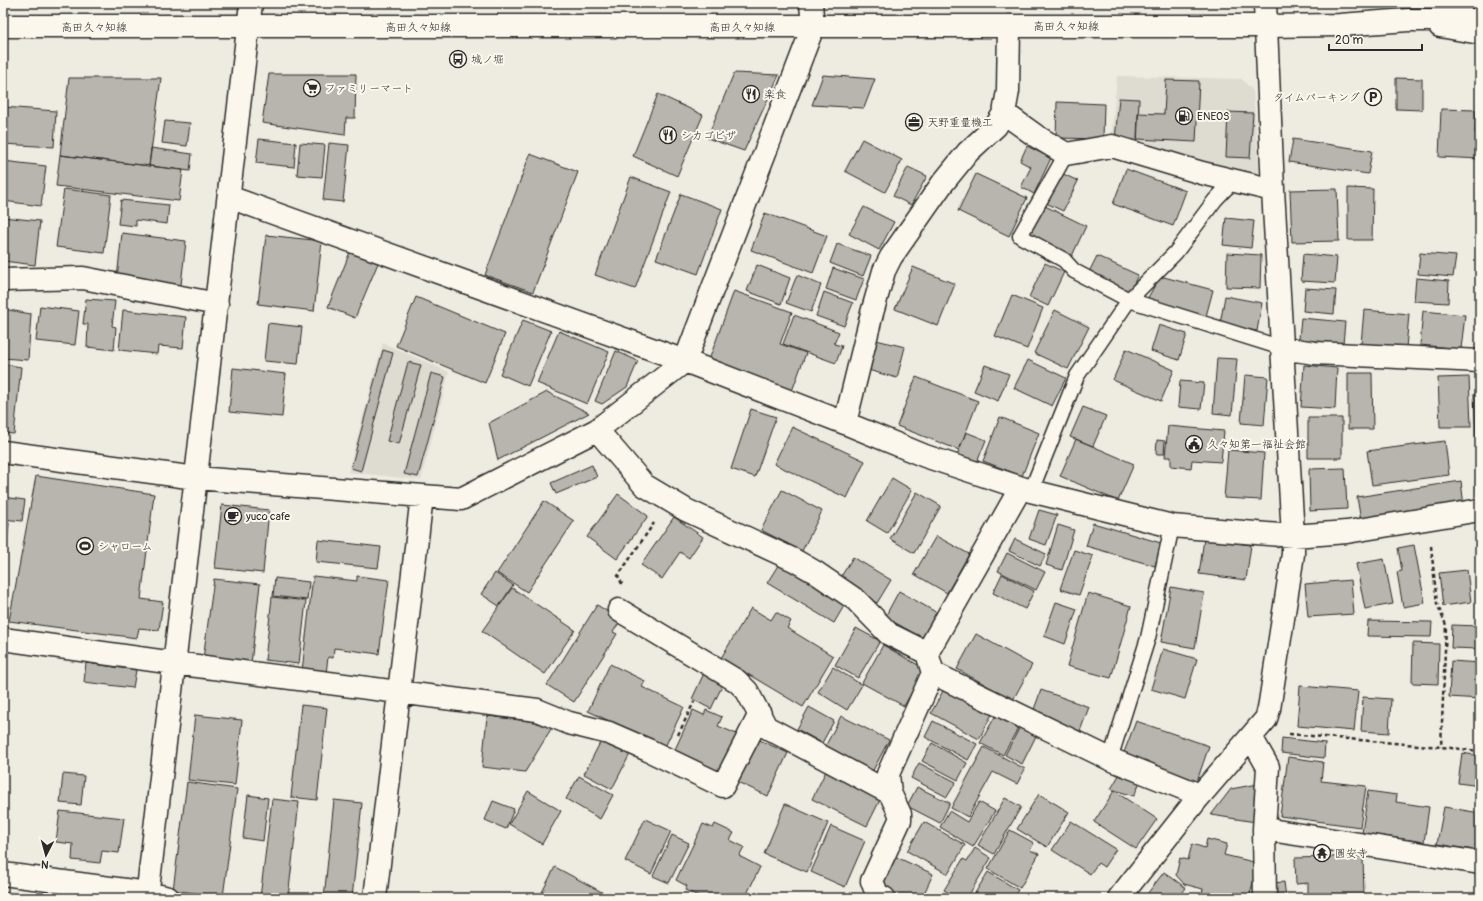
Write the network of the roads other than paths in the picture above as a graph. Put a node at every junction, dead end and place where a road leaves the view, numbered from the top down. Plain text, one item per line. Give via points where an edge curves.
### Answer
1 (251, 3) edge
2 (811, 3) edge
3 (1265, 3) edge
4 (1408, 20) junction
5 (1480, 20) edge
6 (3, 26) edge
7 (1009, 26) junction
8 (1266, 26) junction
9 (248, 27) junction
10 (812, 27) junction
11 (1480, 33) edge
12 (1004, 113) junction
13 (1066, 154) junction
14 (1234, 180) junction
15 (1273, 190) junction
16 (229, 197) junction
17 (3, 280) edge
18 (1129, 300) junction
19 (216, 304) junction
20 (1282, 348) junction
21 (685, 361) junction
22 (1480, 361) edge
23 (845, 422) junction
24 (597, 430) junction
25 (3, 452) edge
26 (196, 478) junction
27 (1026, 490) junction
28 (422, 496) junction
29 (1480, 510) edge
30 (1172, 526) junction
31 (1293, 536) junction
32 (619, 610) road end
33 (3, 639) edge
34 (174, 663) junction
35 (930, 663) junction
36 (398, 692) junction
37 (760, 714) junction
38 (1254, 733) junction
39 (1110, 758) junction
40 (890, 793) junction
41 (1200, 795) junction
42 (1264, 829) junction
43 (1480, 863) edge
44 (3, 874) edge
45 (154, 896) edge
46 (375, 898) edge
47 (884, 898) edge
48 (1119, 898) edge
49 (1265, 898) edge

1 - 9 street
2 - 10 street
3 - 8 street
4 - 5 street, 高田久々知線
4 - 8 street, 高田久々知線 via 1340,25
4 - 11 street
6 - 9 street, 高田久々知線
7 - 8 street, 高田久々知線
7 - 10 street, 高田久々知線
7 - 12 street via 1008,90
8 - 15 street
9 - 10 street, 高田久々知線
9 - 16 street
10 - 21 street
12 - 13 street
12 - 23 street via 996,126 968,152 942,184 891,257 884,271 872,313
13 - 14 street via 1112,146
13 - 18 lane via 1020,236 1064,260 1074,271
14 - 15 street
14 - 18 lane via 1215,200 1176,252
15 - 20 street
16 - 19 street
16 - 21 street
17 - 19 street via 84,278
18 - 20 lane
18 - 27 lane via 1077,376
19 - 26 street
20 - 22 street via 1315,353
20 - 31 street
21 - 23 street
21 - 24 street
23 - 27 street via 925,456
24 - 28 street via 461,499
24 - 35 street via 644,485 686,510 815,572 856,600 889,634
25 - 26 street
26 - 28 street
26 - 34 street
27 - 30 street
27 - 35 street
28 - 36 street
29 - 31 street via 1347,532
30 - 31 street
30 - 39 lane via 1148,638
31 - 38 street via 1293,554 1269,709 1266,719
32 - 37 street via 737,681 747,691
33 - 34 street
34 - 36 street
34 - 45 street
35 - 39 street
35 - 40 street via 888,774
36 - 37 street via 537,710 569,723 608,733 723,786
36 - 46 street
37 - 40 street via 766,727 774,732
38 - 41 street
38 - 42 street via 1268,767
39 - 41 street
40 - 47 street via 900,814 900,820 872,881 877,894
41 - 48 street
42 - 43 street
42 - 49 street
44 - 45 street

